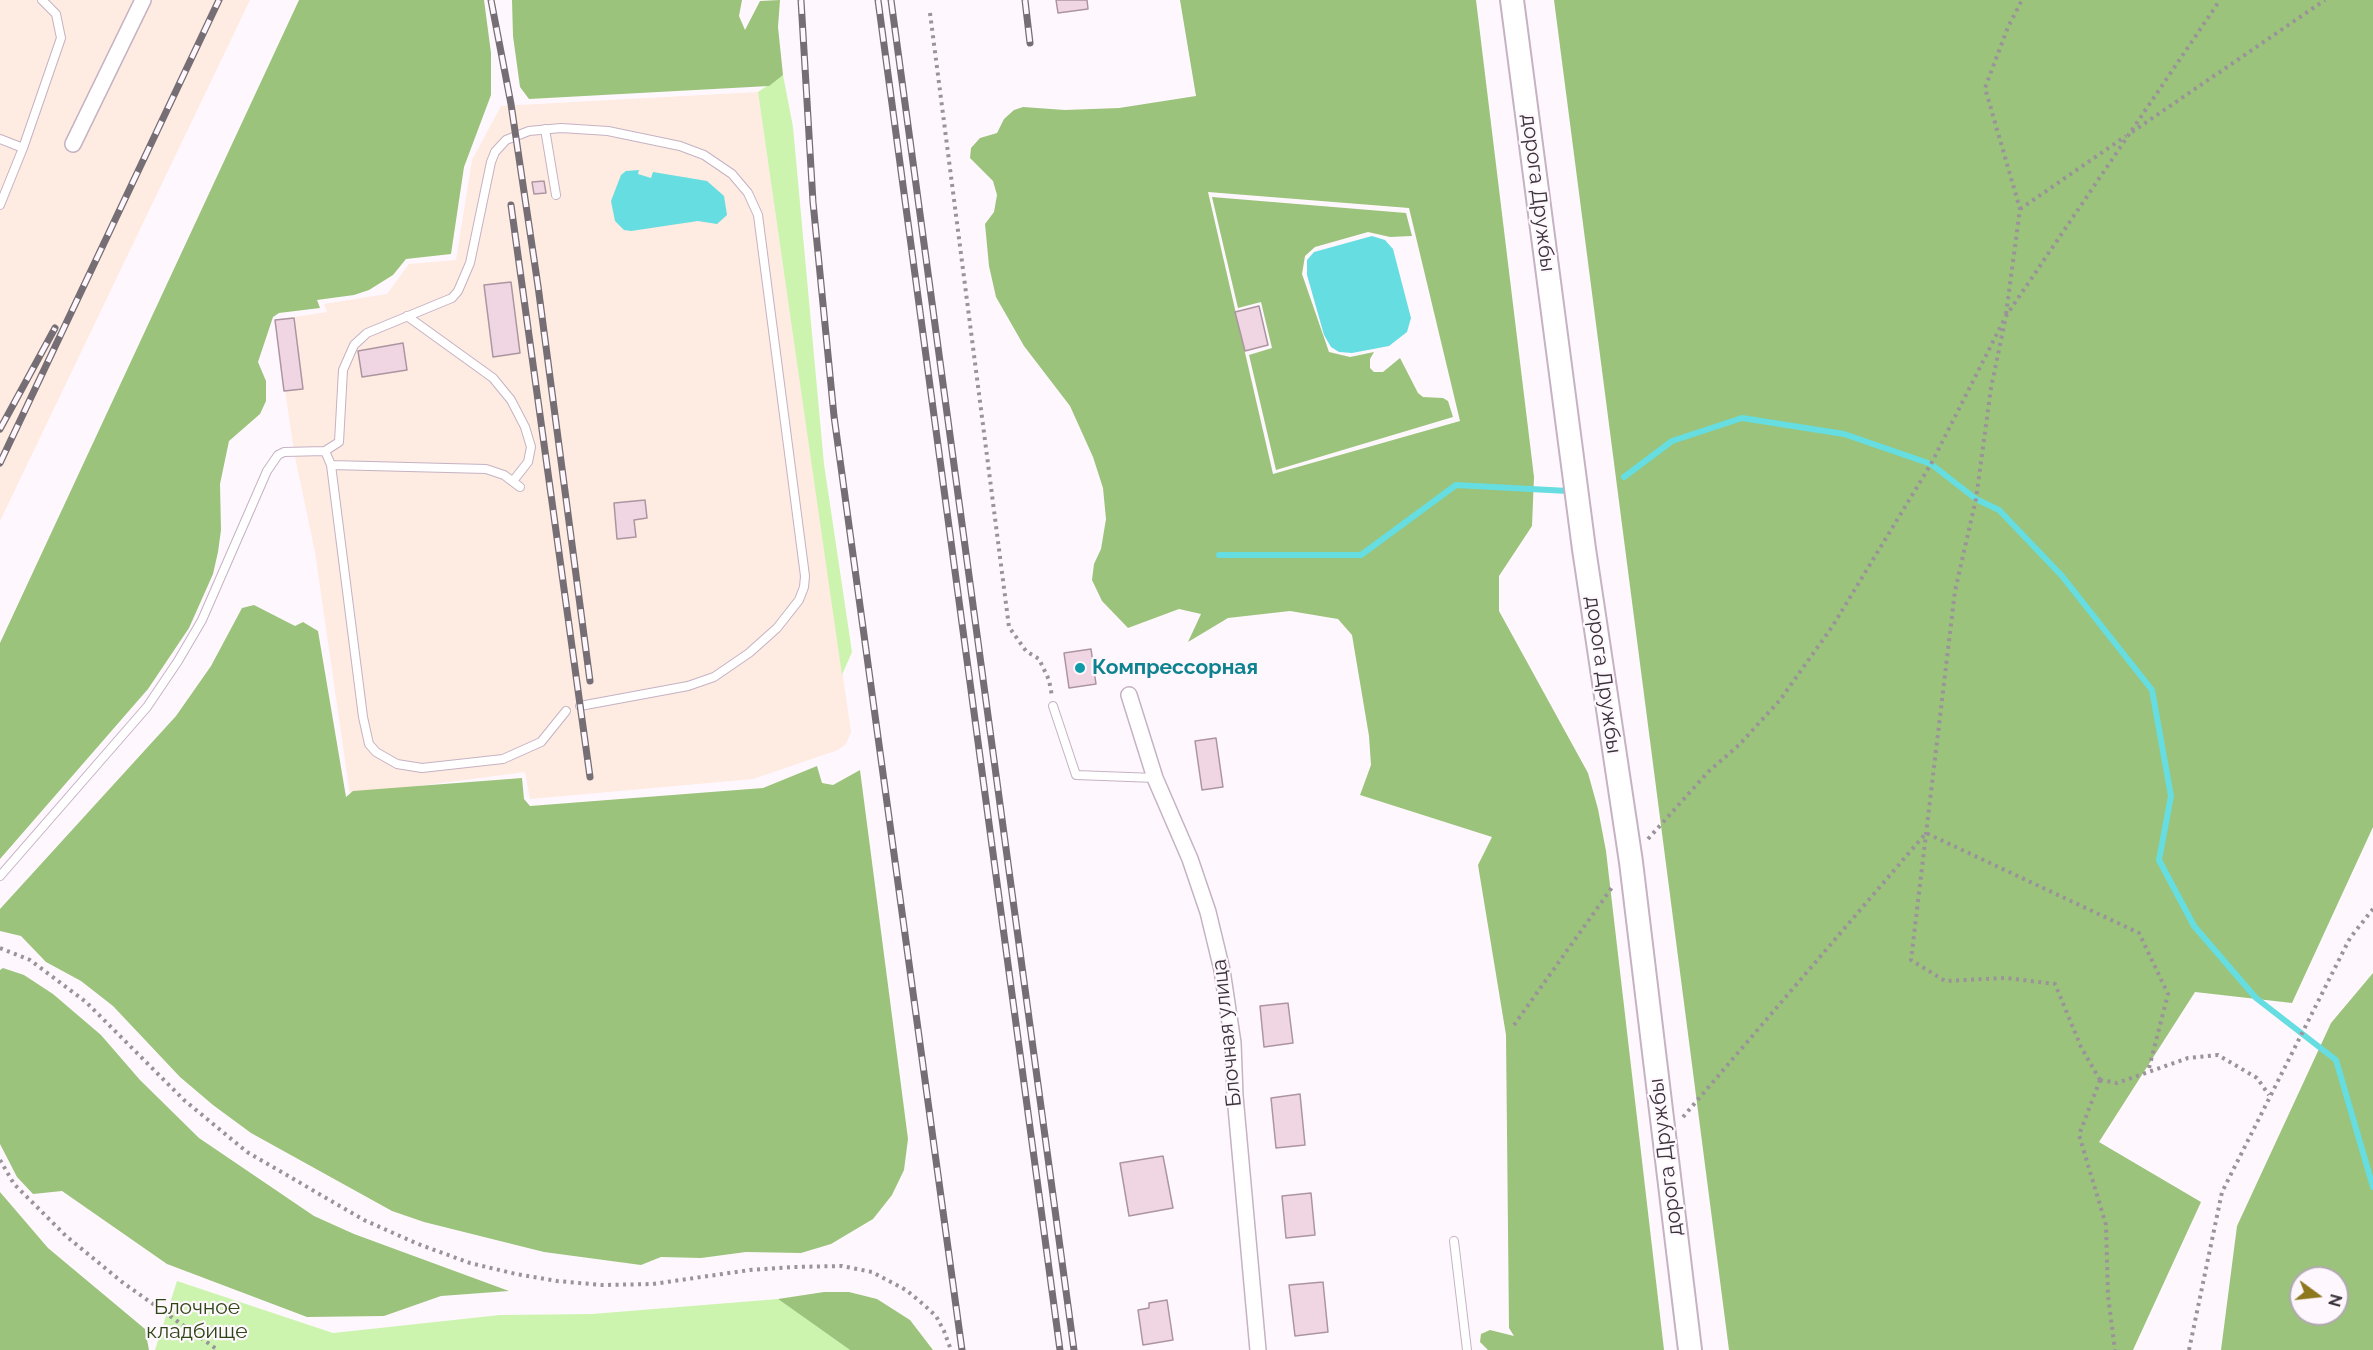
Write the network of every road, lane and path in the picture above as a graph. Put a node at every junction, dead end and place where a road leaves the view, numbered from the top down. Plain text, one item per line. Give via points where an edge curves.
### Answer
1 (42, 0) edge
2 (143, 0) edge
3 (1512, 0) edge
4 (2022, 0) edge
5 (2220, 0) edge
6 (2325, 0) edge
7 (930, 12) dead end
8 (545, 129) junction
9 (2130, 134) junction
10 (0, 139) edge
11 (73, 144) dead end
12 (23, 148) junction
13 (556, 195) dead end
14 (0, 205) edge
15 (2020, 210) junction
16 (407, 316) junction
17 (2006, 316) junction
18 (325, 451) junction
19 (331, 465) junction
20 (513, 481) junction
21 (520, 487) dead end
22 (1129, 695) dead end
23 (580, 706) dead end
24 (1053, 706) joint
25 (566, 711) dead end
26 (1155, 778) junction
27 (1926, 834) junction
28 (1631, 862) junction
29 (0, 876) edge
30 (2373, 909) edge
31 (0, 948) edge
32 (1514, 1025) dead end
33 (2148, 1072) junction
34 (2100, 1080) junction
35 (2269, 1095) junction
36 (1683, 1117) dead end
37 (0, 1160) edge
38 (1454, 1241) dead end
39 (218, 1350) edge
40 (951, 1350) edge
41 (1258, 1350) edge
42 (1467, 1350) edge
43 (1690, 1350) edge
44 (2115, 1350) edge
45 (2189, 1350) edge

1 - 12 lane via 56,14 61,38
2 - 11 street
3 - 28 main road, дорога Дружбы via 1584,549
4 - 15 path via 1985,88
5 - 9 path
6 - 9 path
7 - 24 path via 1009,627 1026,651 1039,659 1049,680
8 - 13 lane
8 - 16 lane via 507,140 495,152 463,283 452,298
8 - 23 lane via 592,129 680,146 713,160 748,193 758,214 762,240 805,576 800,600 786,617 728,669 687,686
9 - 15 path
9 - 17 path
10 - 12 lane
12 - 14 lane
15 - 17 path
16 - 18 lane via 367,333 350,352 343,370 339,442
16 - 20 lane via 493,378 511,400 531,447 528,462
17 - 27 path via 1991,388 1976,499 1955,591
17 - 28 path via 1931,464 1832,627 1780,700 1709,771
18 - 19 lane
18 - 29 lane via 284,453 273,462 202,620 178,661 142,713
19 - 20 lane via 486,469
19 - 25 lane via 363,717 369,744 375,752 397,764 422,768 503,759 541,742
20 - 21 lane
22 - 26 street, Блочная улица
24 - 26 lane via 1076,776
26 - 41 street, Блочная улица via 1190,859 1222,970 1233,1043
27 - 33 path via 2139,933 2168,994
27 - 34 path via 1911,960 1945,981 2006,978 2055,984 2081,1047
27 - 36 path
28 - 32 path
28 - 43 main road, дорога Дружбы
30 - 35 path via 2350,939
31 - 40 path via 30,960 86,1002 184,1100 247,1152 364,1220 418,1244 516,1274 602,1284 653,1284 750,1270 842,1266 872,1272 906,1290 944,1330
33 - 34 path via 2117,1083
33 - 35 path via 2187,1058 2218,1055 2257,1078
34 - 44 path via 2079,1135 2106,1225 2108,1296
35 - 45 path via 2222,1192
37 - 39 path via 14,1184 66,1236 122,1282
38 - 42 lane

